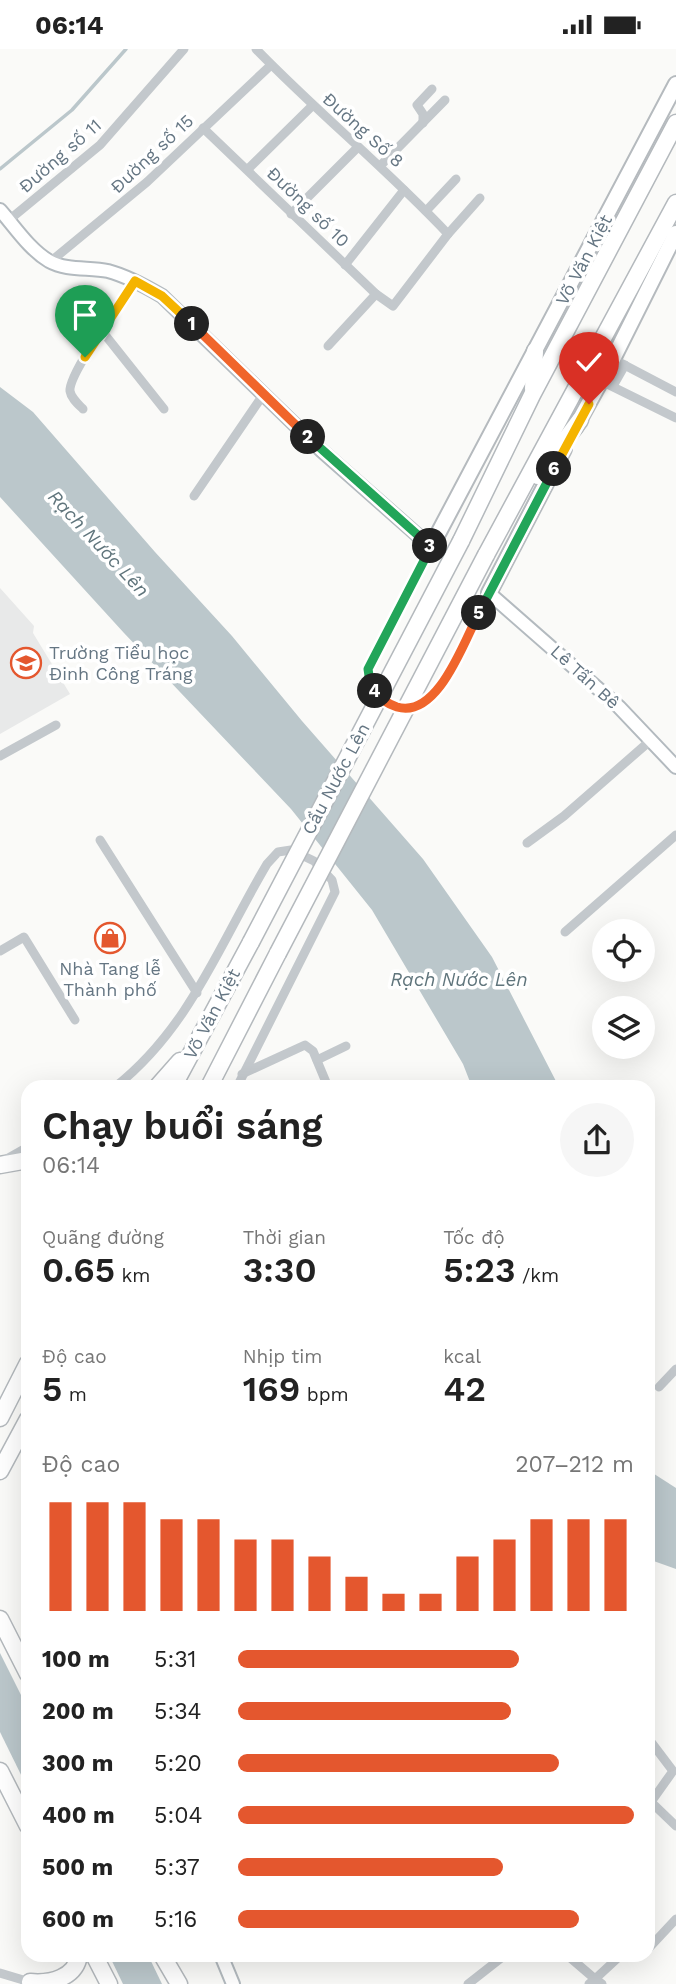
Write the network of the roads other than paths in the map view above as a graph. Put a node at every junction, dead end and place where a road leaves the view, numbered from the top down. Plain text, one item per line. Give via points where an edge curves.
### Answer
1 (184, 49) edge
2 (256, 49) edge
3 (271, 65) junction
4 (676, 84) edge
5 (432, 89) dead end
6 (445, 100) dead end
7 (312, 106) junction
8 (423, 123) junction
9 (676, 123) edge
10 (203, 128) junction
11 (358, 147) junction
12 (381, 165) junction
13 (248, 169) junction
14 (456, 179) dead end
15 (404, 190) junction
16 (480, 198) dead end
17 (676, 203) edge
18 (0, 209) edge
19 (426, 211) junction
20 (291, 214) junction
21 (9, 220) junction
22 (676, 233) edge
23 (448, 234) junction
24 (50, 262) junction
25 (345, 265) junction
26 (135, 281) junction
27 (376, 295) junction
28 (102, 331) junction
29 (328, 346) dead end
30 (535, 351) junction
31 (619, 362) junction
32 (607, 384) junction
33 (676, 392) edge
34 (263, 395) junction
35 (532, 395) junction
36 (83, 409) dead end
37 (164, 409) dead end
38 (676, 418) edge
39 (580, 420) junction
40 (194, 496) dead end
41 (503, 523) junction
42 (461, 541) joint
43 (431, 547) junction
44 (489, 593) junction
45 (379, 697) junction
46 (56, 725) dead end
47 (651, 740) junction
48 (0, 756) edge
49 (676, 767) edge
50 (676, 835) edge
51 (100, 840) dead end
52 (527, 843) dead end
53 (565, 932) dead end
54 (251, 942) joint
55 (0, 951) edge
56 (278, 953) joint
57 (197, 993) junction
58 (75, 1020) dead end
59 (203, 1031) junction
60 (346, 1046) dead end
61 (317, 1060) junction
62 (243, 1074) junction
63 (123, 1080) edge
64 (163, 1080) edge
65 (177, 1080) edge
66 (213, 1080) edge
67 (240, 1080) edge
68 (325, 1080) edge
69 (21, 1151) edge
70 (21, 1161) edge
71 (0, 1164) edge
72 (676, 1369) edge
73 (21, 1376) edge
74 (659, 1387) dead end
75 (0, 1416) edge
76 (21, 1432) edge
77 (0, 1471) edge
78 (0, 1619) edge
79 (21, 1660) edge
80 (655, 1747) edge
81 (0, 1772) edge
82 (655, 1796) edge
83 (655, 1809) edge
84 (21, 1812) edge
85 (676, 1826) edge
86 (676, 1919) edge
87 (655, 1942) edge
88 (77, 1962) edge
89 (98, 1962) edge
90 (166, 1962) edge
91 (177, 1962) edge
92 (223, 1962) edge
93 (496, 1962) edge
94 (574, 1962) edge
95 (614, 1962) edge
96 (0, 1973) edge
97 (27, 1982) edge
98 (595, 1982) edge
99 (109, 1984) edge
100 (180, 1984) edge
101 (233, 1984) edge
102 (468, 1984) edge

1 - 21 street, Đường số 11 via 100,145
2 - 3 street, Đường Số 8
3 - 7 street, Đường Số 8
3 - 10 street, Đường số 15
4 - 30 main road, Võ Văn Kiệt
5 - 8 street via 417,105
6 - 8 street
7 - 11 street, Đường Số 8
7 - 13 street
8 - 12 street
9 - 35 highway, Võ Văn Kiệt
10 - 13 street, Đường số 10
10 - 24 street, Đường số 15 via 147,183
11 - 12 street, Đường Số 8
11 - 20 street
12 - 15 street, Đường Số 8
13 - 20 street, Đường số 10
14 - 19 street
15 - 19 street, Đường Số 8
15 - 25 street
16 - 23 street
17 - 41 highway
18 - 21 street
19 - 23 street, Đường Số 8
20 - 25 street, Đường số 10
21 - 24 street
22 - 31 main road
23 - 27 street, Đường số 10 via 393,306
24 - 26 street
25 - 27 street, Đường số 10
26 - 28 street
26 - 34 street via 162,296
27 - 29 street
28 - 36 street via 69,390
28 - 37 street
30 - 35 highway
30 - 43 main road, Võ Văn Kiệt
31 - 32 main road
31 - 33 street
32 - 38 street
32 - 39 main road
34 - 40 street
34 - 43 street
35 - 42 highway, Võ Văn Kiệt
39 - 41 highway
39 - 44 main road
41 - 56 highway, Cầu Nước Lên, bridge
42 - 45 highway, Cầu Nước Lên, bridge
43 - 45 street via 368,669
44 - 45 street via 436,694 407,709
44 - 47 street, Lê Tấn Bê
45 - 54 highway, Cầu Nước Lên, bridge
46 - 48 street
47 - 49 street, Lê Tấn Bê
47 - 52 street
50 - 53 street
51 - 57 street
54 - 59 highway, Võ Văn Kiệt
55 - 58 street via 24,937
56 - 66 highway, Võ Văn Kiệt
57 - 62 street via 267,864 278,852 291,850 314,861 332,880 335,892
57 - 63 street via 145,1061
59 - 64 highway
59 - 65 highway, Võ Văn Kiệt
60 - 61 street
61 - 62 street via 305,1045
61 - 68 street
62 - 67 street
69 - 71 street
70 - 71 highway
72 - 74 street
73 - 75 highway
76 - 77 highway
78 - 79 highway
80 - 82 street via 673,1771
81 - 84 highway
83 - 85 street
86 - 87 street
88 - 97 highway via 60,1979 46,1984
89 - 99 highway
90 - 100 highway
91 - 100 highway
92 - 101 street
93 - 102 street
94 - 98 street
95 - 98 street
96 - 97 street

